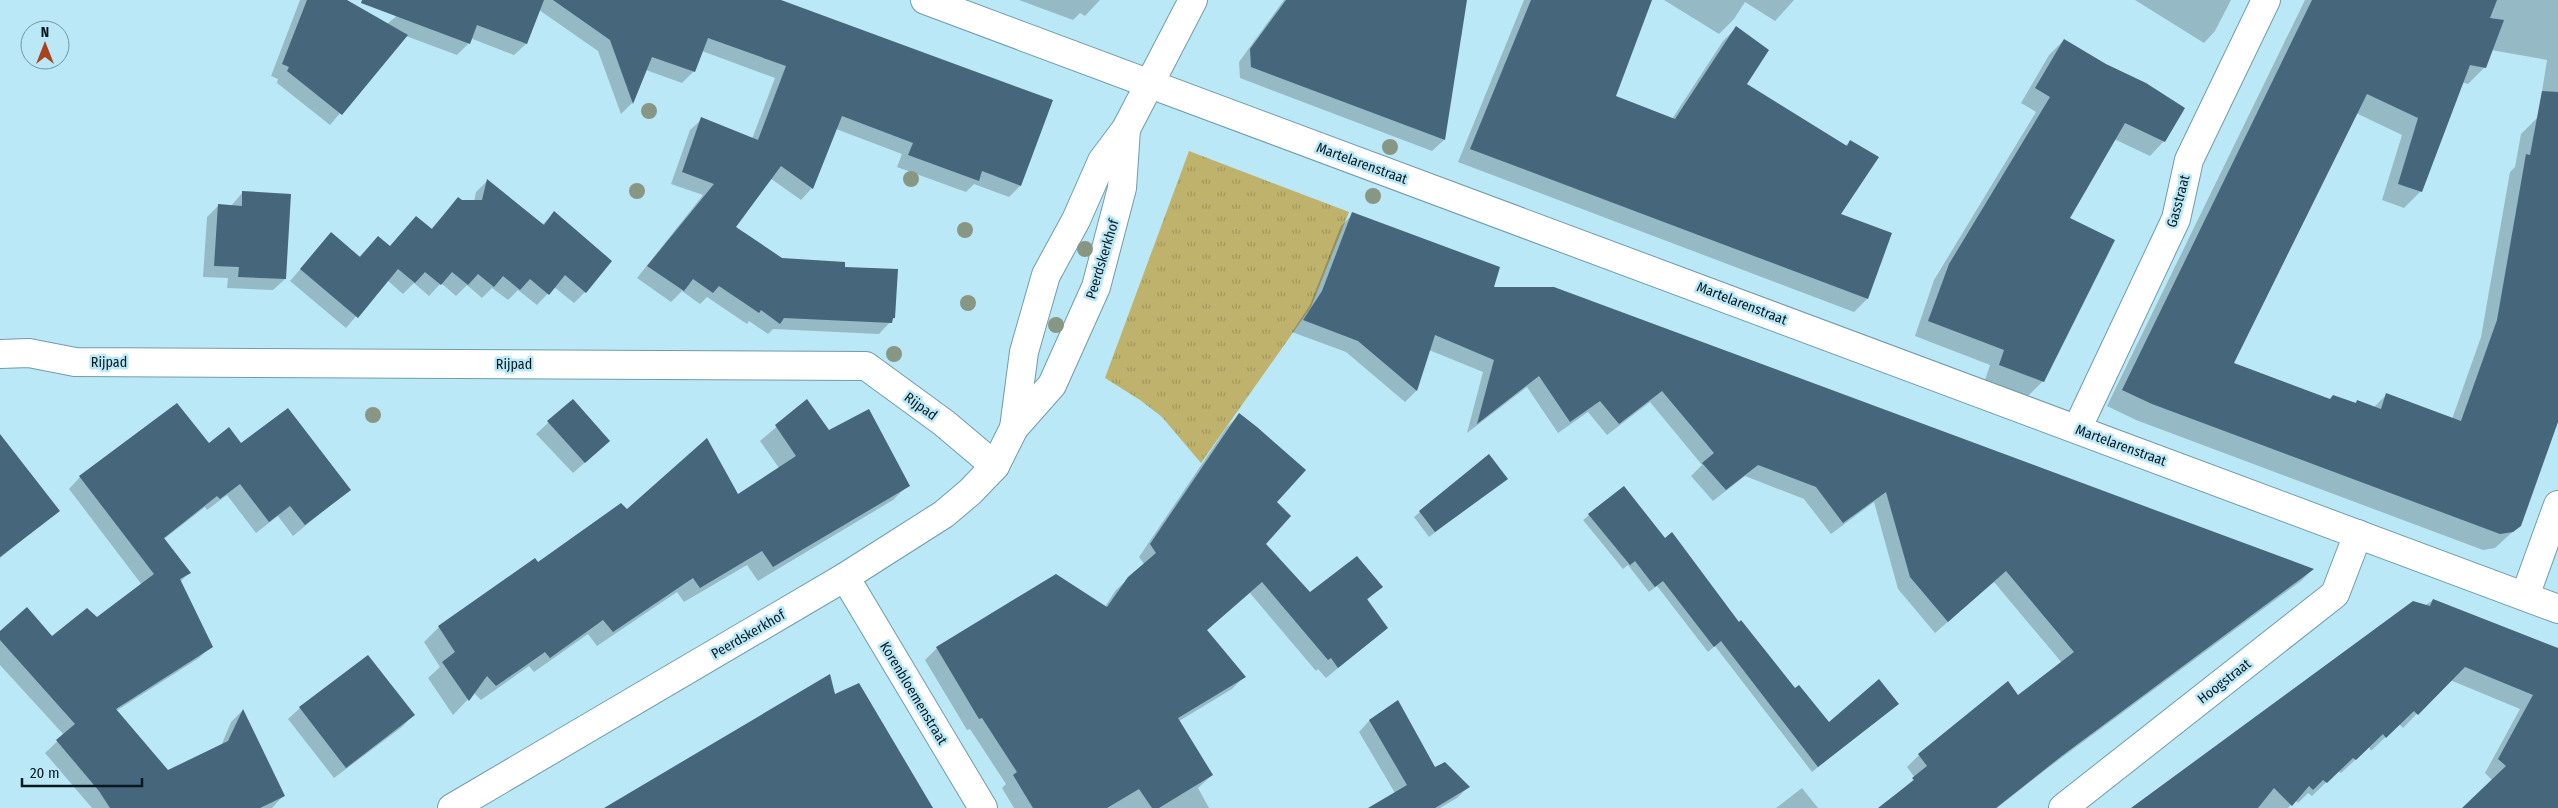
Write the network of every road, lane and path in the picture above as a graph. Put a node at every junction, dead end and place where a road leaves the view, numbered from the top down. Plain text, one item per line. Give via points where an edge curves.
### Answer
1 (925, 0) edge
2 (1194, 0) edge
3 (2266, 0) edge
4 (1149, 84) junction
5 (1126, 129) junction
6 (0, 354) edge
7 (1014, 428) junction
8 (2077, 429) junction
9 (995, 466) junction
10 (2558, 505) edge
11 (2358, 534) junction
12 (845, 577) junction
13 (2525, 596) junction
14 (2558, 609) edge
15 (452, 808) edge
16 (983, 808) edge
17 (2063, 808) edge

1 - 4 street, Martelarenstraat
2 - 4 street, Peerdskerkhof
3 - 8 street, Gasstraat via 2189,160 2176,219
4 - 5 street, Peerdskerkhof
4 - 8 street, Martelarenstraat
5 - 7 street, Peerdskerkhof via 1102,162 1046,275 1024,352
5 - 7 street, Peerdskerkhof via 1122,188 1096,287 1052,385
6 - 9 street, Rijpad via 29,353 75,362 866,366 944,423
7 - 9 street, Peerdskerkhof
8 - 11 street, Martelarenstraat
9 - 12 street, Peerdskerkhof via 944,514
10 - 13 street
11 - 13 street, Martelarenstraat
11 - 17 street, Hoogstraat via 2335,594
12 - 15 street, Peerdskerkhof
12 - 16 street, Korenbloemenstraat
13 - 14 street, Martelarenstraat

